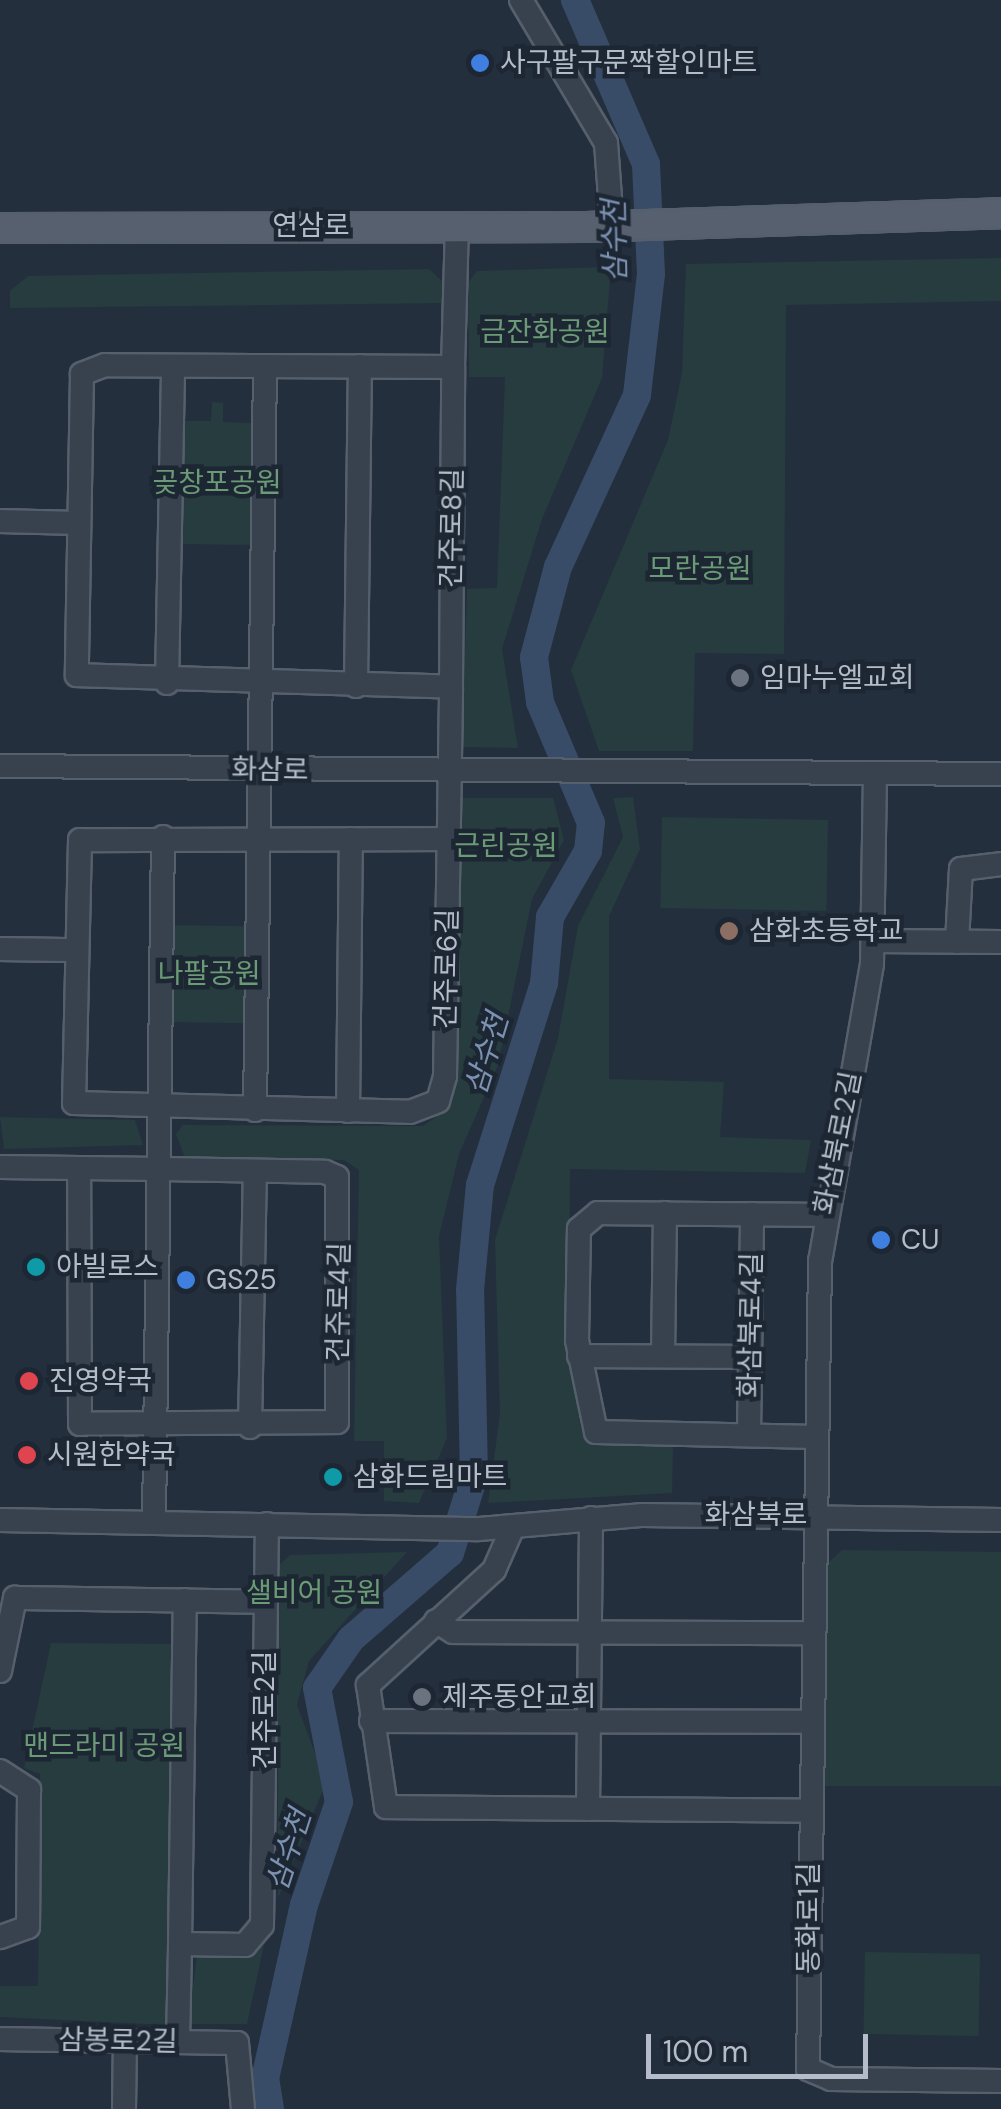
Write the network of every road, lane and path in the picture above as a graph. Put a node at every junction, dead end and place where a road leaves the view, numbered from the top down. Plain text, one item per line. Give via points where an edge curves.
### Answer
1 (521, 0) edge
2 (1001, 212) edge
3 (457, 225) junction
4 (617, 225) junction
5 (0, 228) edge
6 (173, 366) junction
7 (265, 366) junction
8 (360, 366) junction
9 (453, 367) junction
10 (0, 521) edge
11 (78, 523) junction
12 (168, 683) junction
13 (260, 685) junction
14 (356, 686) junction
15 (451, 687) junction
16 (0, 766) edge
17 (259, 770) junction
18 (450, 772) junction
19 (875, 773) junction
20 (1001, 774) edge
21 (163, 837) junction
22 (259, 838) junction
23 (350, 839) junction
24 (449, 839) junction
25 (1001, 864) edge
26 (874, 941) junction
27 (956, 942) junction
28 (1001, 942) edge
29 (0, 949) edge
30 (72, 950) junction
31 (160, 1107) junction
32 (256, 1110) junction
33 (348, 1111) junction
34 (0, 1166) edge
35 (79, 1168) junction
36 (161, 1169) junction
37 (255, 1171) junction
38 (665, 1214) junction
39 (752, 1214) junction
40 (823, 1215) junction
41 (579, 1356) junction
42 (663, 1356) junction
43 (750, 1356) junction
44 (155, 1426) junction
45 (250, 1427) junction
46 (749, 1435) junction
47 (816, 1437) junction
48 (812, 1515) junction
49 (591, 1518) junction
50 (0, 1520) edge
51 (1001, 1520) edge
52 (154, 1523) junction
53 (268, 1524) junction
54 (512, 1529) junction
55 (185, 1600) junction
56 (265, 1602) junction
57 (436, 1621) junction
58 (590, 1632) junction
59 (810, 1633) junction
60 (0, 1671) edge
61 (371, 1721) junction
62 (589, 1722) junction
63 (810, 1722) junction
64 (0, 1771) edge
65 (588, 1809) junction
66 (809, 1812) junction
67 (0, 1937) edge
68 (180, 1944) junction
69 (0, 2040) edge
70 (125, 2042) junction
71 (178, 2042) junction
72 (1001, 2081) edge
73 (124, 2109) edge
74 (243, 2109) edge

1 - 4 street via 606,143
2 - 4 main road, 연삼로
3 - 4 main road, 연삼로
3 - 5 main road, 연삼로
3 - 9 street, 건주로8길
6 - 7 street
6 - 11 street via 82,374
6 - 12 street
7 - 8 street
7 - 13 street
8 - 9 street
8 - 14 street
9 - 15 street, 건주로8길
10 - 11 street
11 - 12 street via 77,675
12 - 13 street
13 - 14 street
13 - 17 street
14 - 15 street
15 - 18 street, 건주로8길
16 - 17 street, 화삼로
17 - 18 street, 화삼로
17 - 22 street
18 - 19 street, 화삼로
18 - 24 street, 건주로8길
19 - 20 street
19 - 26 street, 화삼북로2길
21 - 22 street, 건주로6길
21 - 30 street, 건주로6길 via 75,844
21 - 31 street
22 - 23 street, 건주로6길
22 - 32 street
23 - 24 street, 건주로6길
23 - 33 street
24 - 33 street, 건주로6길 via 445,1088 421,1111
25 - 27 street via 961,869
26 - 27 street
26 - 40 street, 화삼북로2길
27 - 28 street
29 - 30 street
30 - 31 street, 건주로6길 via 70,1097 80,1106
31 - 32 street, 건주로6길
31 - 36 street
32 - 33 street, 건주로6길
34 - 35 street, 건주로4길
35 - 36 street, 건주로4길
35 - 44 street, 건주로4길 via 77,1417 86,1426
36 - 37 street, 건주로4길
36 - 44 street
37 - 45 street
37 - 45 street, 건주로4길 via 340,1181 338,1414 330,1428
38 - 39 street, 화삼북로4길
38 - 41 street, 화삼북로4길 via 581,1219
38 - 42 street
39 - 40 street, 화삼북로4길
39 - 43 street, 화삼북로4길
40 - 47 street, 화삼북로2길
41 - 42 street
41 - 46 street, 화삼북로4길 via 596,1432
42 - 43 street
43 - 46 street, 화삼북로4길
44 - 45 street, 건주로4길
44 - 52 street
46 - 47 street, 화삼북로4길
47 - 48 street, 화삼북로2길
48 - 49 street, 화삼북로
48 - 51 street, 화삼북로
48 - 59 street, 동화로1길
49 - 54 street, 화삼북로
49 - 58 street
50 - 52 street
52 - 53 street
53 - 54 street, 화삼북로
53 - 56 street, 건주로2길
54 - 57 street via 505,1556
55 - 56 street
55 - 60 street via 14,1598
55 - 68 street
56 - 68 street, 건주로2길 via 260,1931 246,1945
57 - 58 street via 453,1632
57 - 61 street via 373,1675
58 - 59 street
58 - 62 street
59 - 63 street, 동화로1길
61 - 62 street
61 - 65 street via 385,1759 386,1807
62 - 63 street
62 - 65 street
63 - 66 street, 동화로1길
64 - 67 street via 26,1780 29,1810 28,1927
65 - 66 street
66 - 72 street, 동화로1길 via 808,2069 831,2078
68 - 71 street
69 - 70 street, 삼봉로2길
70 - 71 street, 삼봉로2길
70 - 73 street
71 - 74 street, 삼봉로2길 via 237,2043

